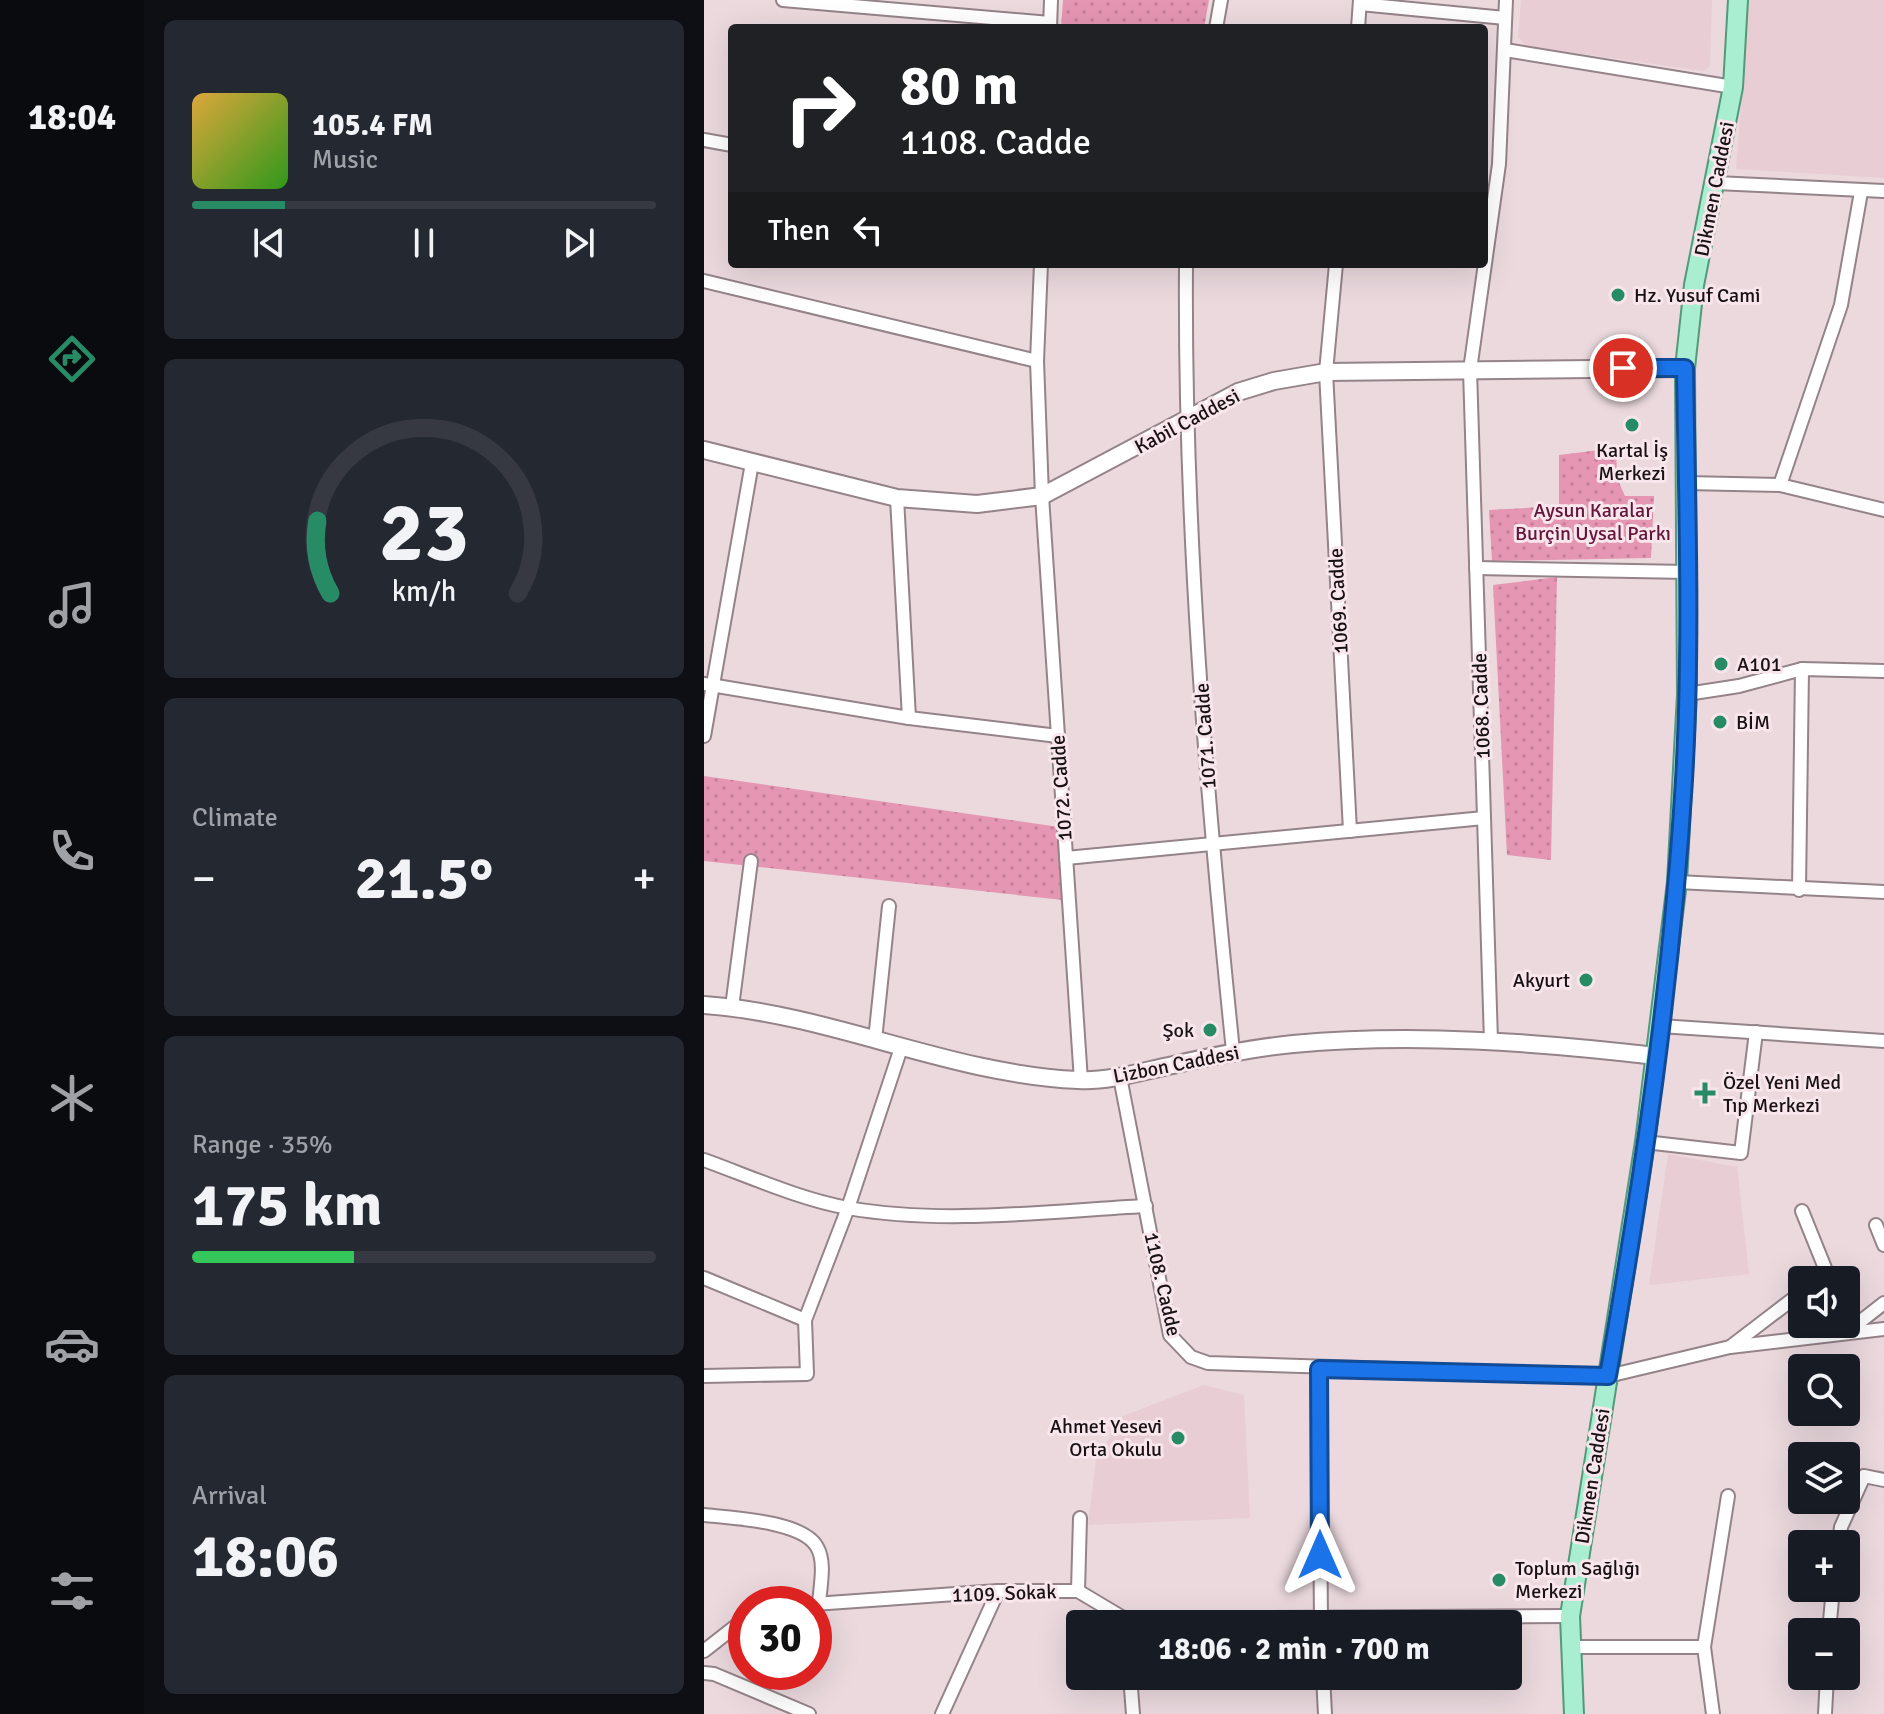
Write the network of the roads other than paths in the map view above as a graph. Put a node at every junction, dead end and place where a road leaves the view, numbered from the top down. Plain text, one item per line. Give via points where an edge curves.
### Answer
1 (1051, 0) edge
2 (1221, 0) edge
3 (1506, 0) edge
4 (1738, 0) edge
5 (790, 1) edge
6 (1360, 2) edge
7 (1505, 18) junction
8 (1029, 24) edge
9 (1050, 24) edge
10 (1217, 24) edge
11 (1358, 24) edge
12 (1505, 50) junction
13 (1733, 87) junction
14 (704, 140) edge
15 (728, 144) edge
16 (1716, 183) junction
17 (1884, 191) edge
18 (1861, 192) junction
19 (1488, 242) edge
20 (1041, 268) edge
21 (1186, 268) edge
22 (1336, 268) edge
23 (1484, 268) edge
24 (704, 281) edge
25 (1037, 361) junction
26 (1685, 368) junction
27 (1470, 370) junction
28 (1326, 372) junction
29 (1185, 420) junction
30 (704, 450) edge
31 (752, 463) junction
32 (1686, 483) junction
33 (1780, 485) junction
34 (1042, 496) junction
35 (897, 498) junction
36 (1884, 510) edge
37 (1476, 568) junction
38 (1687, 572) junction
39 (1802, 669) junction
40 (1884, 671) edge
41 (708, 685) edge
42 (1687, 694) junction
43 (909, 718) junction
44 (704, 736) edge
45 (1058, 736) junction
46 (1484, 818) junction
47 (1350, 831) junction
48 (1211, 844) junction
49 (1066, 858) junction
50 (751, 861) dead end
51 (1677, 882) junction
52 (1799, 890) junction
53 (1884, 892) edge
54 (889, 906) dead end
55 (704, 1005) edge
56 (732, 1007) junction
57 (1660, 1026) junction
58 (1756, 1032) junction
59 (875, 1040) junction
60 (1491, 1041) junction
61 (1884, 1041) edge
62 (901, 1048) junction
63 (1233, 1051) junction
64 (1656, 1056) junction
65 (1120, 1077) junction
66 (1081, 1081) junction
67 (1645, 1142) junction
68 (704, 1160) edge
69 (1146, 1206) junction
70 (848, 1208) junction
71 (1802, 1211) dead end
72 (1876, 1225) dead end
73 (1884, 1245) edge
74 (1824, 1266) edge
75 (704, 1278) edge
76 (1788, 1303) edge
77 (1884, 1303) edge
78 (805, 1320) junction
79 (1860, 1322) edge
80 (1884, 1329) edge
81 (1860, 1332) edge
82 (1809, 1338) edge
83 (1730, 1347) junction
84 (1319, 1369) junction
85 (704, 1376) edge
86 (1608, 1376) junction
87 (1884, 1480) edge
88 (1728, 1496) dead end
89 (704, 1515) edge
90 (1080, 1518) dead end
91 (1841, 1530) edge
92 (817, 1586) edge
93 (998, 1591) junction
94 (1078, 1591) junction
95 (832, 1603) edge
96 (1107, 1610) edge
97 (1321, 1610) edge
98 (1570, 1616) junction
99 (1522, 1617) edge
100 (728, 1632) edge
101 (1569, 1647) junction
102 (1704, 1647) junction
103 (704, 1651) edge
104 (704, 1673) edge
105 (1131, 1690) edge
106 (1324, 1690) edge
107 (1826, 1690) edge
108 (809, 1714) edge
109 (942, 1714) edge
110 (1133, 1714) edge
111 (1325, 1714) edge
112 (1574, 1714) edge
113 (1713, 1714) edge
114 (1825, 1714) edge

1 - 9 street
2 - 10 street
3 - 7 street, 1068. Cadde
4 - 13 main road, Dikmen Caddesi
5 - 8 street
6 - 7 street
6 - 11 street
7 - 12 street, 1068. Cadde
12 - 13 street
12 - 19 street, 1068. Cadde via 1499,164
13 - 16 main road, Dikmen Caddesi
14 - 15 street
16 - 18 street
16 - 26 main road, Dikmen Caddesi via 1694,285
17 - 18 street
18 - 33 street via 1841,305
20 - 25 street, 1072. Cadde
21 - 29 street, 1071. Cadde
22 - 28 street, 1069. Cadde
23 - 27 street, 1068. Cadde
24 - 25 street
25 - 34 street, 1072. Cadde
26 - 27 main road, Kabil Caddesi
26 - 32 main road, Dikmen Caddesi
27 - 28 main road, Kabil Caddesi
27 - 37 street, 1068. Cadde
28 - 29 main road, Kabil Caddesi via 1238,392
28 - 47 street, 1069. Cadde
29 - 34 main road, Kabil Caddesi
29 - 48 street, 1071. Cadde
30 - 31 main road, Kabil Caddesi
31 - 35 main road, Kabil Caddesi
31 - 41 street
32 - 33 street
32 - 38 main road, Dikmen Caddesi
33 - 36 street
34 - 35 main road, Kabil Caddesi via 977,504
34 - 45 street, 1072. Cadde
35 - 43 street
37 - 38 street
37 - 46 street, 1068. Cadde
38 - 42 main road, Dikmen Caddesi
39 - 40 street
39 - 42 street
39 - 52 street
41 - 43 street
41 - 44 street
42 - 51 main road, Dikmen Caddesi
43 - 45 street
45 - 49 street, 1072. Cadde
46 - 47 street
46 - 60 street, 1068. Cadde
47 - 48 street
48 - 49 street
48 - 63 street, 1071. Cadde
49 - 66 street, 1072. Cadde
50 - 56 street
51 - 52 street
51 - 57 main road, Dikmen Caddesi
52 - 53 street
54 - 59 street
55 - 56 main road, Lizbon Caddesi
56 - 59 main road, Lizbon Caddesi
57 - 58 street
57 - 64 main road, Dikmen Caddesi
58 - 61 street
58 - 67 street via 1741,1153
59 - 62 main road, Lizbon Caddesi
60 - 63 main road, Lizbon Caddesi via 1346,1040
60 - 64 main road, Lizbon Caddesi
62 - 66 main road, Lizbon Caddesi via 1004,1074
62 - 70 street
63 - 65 main road, Lizbon Caddesi
64 - 67 main road, Dikmen Caddesi
65 - 66 main road, Lizbon Caddesi
65 - 69 street, 1108. Cadde
67 - 86 main road, Dikmen Caddesi
68 - 70 street
69 - 70 street via 943,1216
69 - 84 street, 1108. Cadde via 1170,1335 1178,1347 1208,1363
70 - 78 street
71 - 74 street
72 - 73 street
75 - 78 street
76 - 83 street
77 - 79 street
78 - 85 street via 807,1374
80 - 81 street, 1108. Cadde
82 - 83 street, 1108. Cadde
83 - 86 street, 1108. Cadde
84 - 86 street, 1108. Cadde
84 - 97 street
86 - 98 main road, Dikmen Caddesi
87 - 91 street via 1864,1476
88 - 102 street
89 - 92 street via 784,1526 808,1535 819,1548
90 - 94 street
93 - 94 street, 1109. Sokak
93 - 95 street, 1109. Sokak
93 - 109 street
94 - 96 street, 1109. Sokak
98 - 99 street, 1109. Sokak
98 - 101 main road, Dikmen Caddesi
100 - 103 street
101 - 102 street
101 - 112 main road, Dikmen Caddesi
102 - 113 street
104 - 108 street
105 - 110 street
106 - 111 street
107 - 114 street

